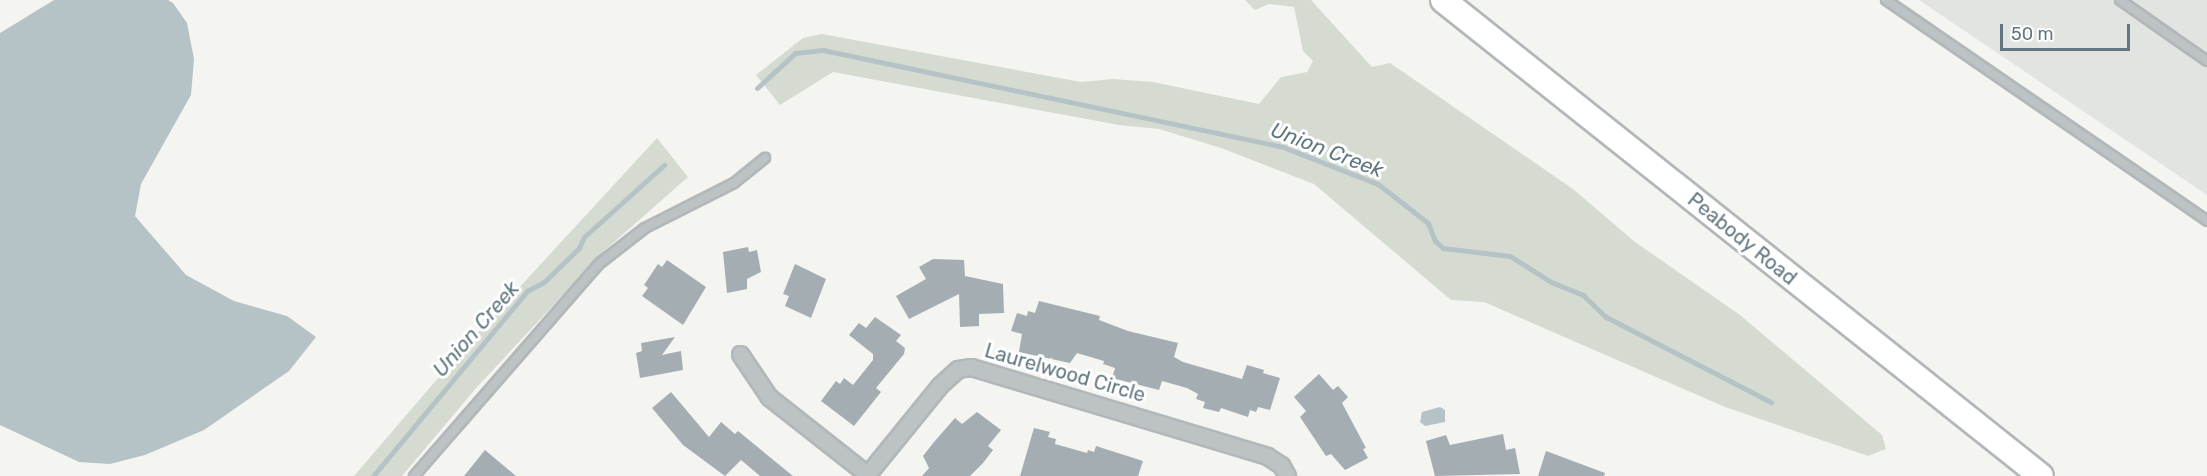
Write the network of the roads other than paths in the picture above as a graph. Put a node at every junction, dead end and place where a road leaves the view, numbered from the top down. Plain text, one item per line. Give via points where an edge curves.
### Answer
1 (1443, 0) edge
2 (1886, 0) edge
3 (2120, 0) edge
4 (2207, 61) edge
5 (765, 158) dead end
6 (2207, 221) edge
7 (740, 354) dead end
8 (867, 475) edge
9 (414, 476) edge
10 (1287, 476) edge
11 (2041, 476) edge

1 - 11 main road, Peabody Road
2 - 6 lane
3 - 4 lane
5 - 9 lane via 734,183 645,228 600,263
7 - 8 street via 769,397
8 - 10 street, Laurelwood Circle via 940,385 958,369 971,367 1267,456 1281,465

